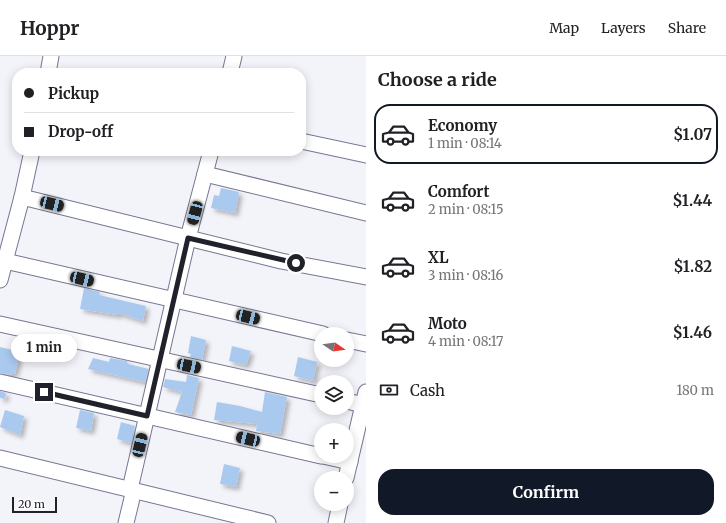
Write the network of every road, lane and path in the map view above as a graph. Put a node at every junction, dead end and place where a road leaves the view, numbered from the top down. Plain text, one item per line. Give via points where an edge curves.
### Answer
1 (51, 56) edge
2 (234, 56) edge
3 (49, 68) edge
4 (231, 68) edge
5 (306, 141) edge
6 (366, 155) edge
7 (31, 156) edge
8 (210, 156) edge
9 (205, 174) junction
10 (22, 197) junction
11 (366, 213) edge
12 (188, 238) junction
13 (5, 261) junction
14 (366, 277) edge
15 (0, 280) edge
16 (174, 300) junction
17 (0, 324) edge
18 (314, 332) edge
19 (354, 341) edge
20 (366, 344) edge
21 (160, 360) junction
22 (0, 382) edge
23 (314, 393) edge
24 (364, 398) edge
25 (354, 400) edge
26 (147, 416) junction
27 (354, 444) edge
28 (314, 454) edge
29 (0, 458) edge
30 (132, 490) junction
31 (339, 511) edge
32 (126, 523) edge
33 (268, 523) edge
34 (336, 523) edge

1 - 3 street
2 - 4 street
5 - 6 street
7 - 10 street
8 - 9 street
9 - 11 street
9 - 12 street
10 - 12 street
10 - 13 street
12 - 14 street via 281,261
12 - 16 street
13 - 15 street
13 - 16 street
16 - 18 street
16 - 21 street
17 - 21 street
19 - 20 street
21 - 23 street
21 - 26 street
22 - 26 street
24 - 25 street
24 - 27 street
26 - 28 street
26 - 30 street
29 - 30 street
30 - 32 street
30 - 33 street
31 - 34 street

